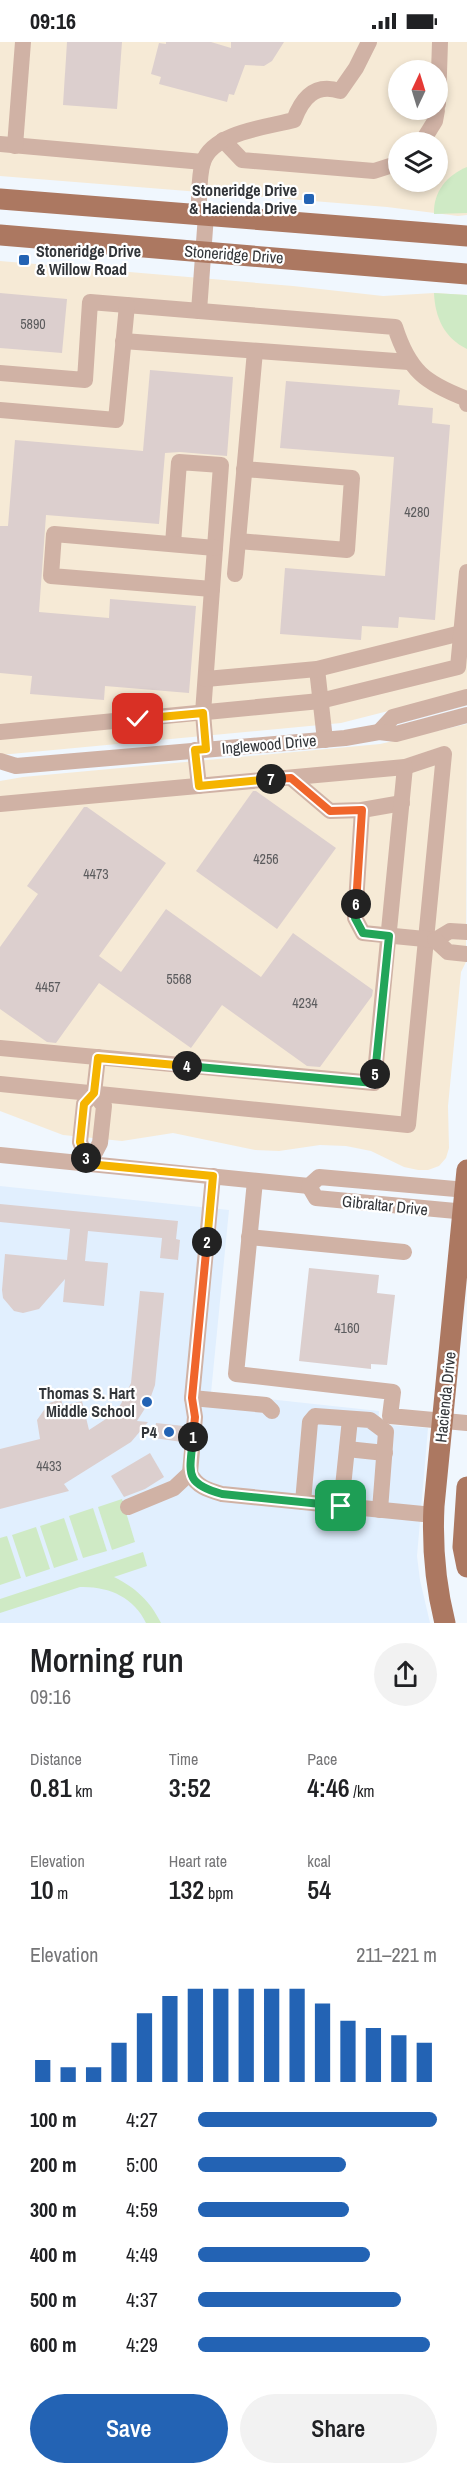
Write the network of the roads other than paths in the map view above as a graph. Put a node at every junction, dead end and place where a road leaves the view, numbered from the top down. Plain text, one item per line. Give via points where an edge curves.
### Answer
1 (23, 42) edge
2 (369, 42) edge
3 (440, 42) edge
4 (439, 60) edge
5 (223, 140) junction
6 (7, 145) edge
7 (203, 162) junction
8 (388, 167) edge
9 (0, 199) edge
10 (202, 215) junction
11 (0, 235) edge
12 (467, 236) edge
13 (203, 252) junction
14 (467, 274) edge
15 (127, 305) junction
16 (199, 311) junction
17 (123, 341) junction
18 (255, 351) junction
19 (409, 362) junction
20 (0, 373) edge
21 (467, 404) edge
22 (0, 410) edge
23 (244, 469) junction
24 (238, 541) junction
25 (173, 544) junction
26 (215, 548) junction
27 (467, 572) edge
28 (235, 574) dead end
29 (212, 589) junction
30 (461, 633) junction
31 (317, 669) junction
32 (206, 678) junction
33 (467, 697) edge
34 (320, 701) junction
35 (203, 713) junction
36 (467, 715) edge
37 (0, 732) edge
38 (379, 732) junction
39 (325, 740) junction
40 (201, 750) junction
41 (8, 764) edge
42 (405, 767) junction
43 (0, 774) edge
44 (291, 778) junction
45 (199, 786) junction
46 (402, 803) junction
47 (0, 804) edge
48 (362, 810) junction
49 (467, 932) edge
50 (389, 936) junction
51 (430, 940) junction
52 (467, 954) edge
53 (0, 1048) edge
54 (98, 1058) junction
55 (0, 1083) edge
56 (94, 1093) junction
57 (0, 1155) edge
58 (88, 1164) junction
59 (213, 1176) junction
60 (255, 1180) junction
61 (466, 1183) edge
62 (309, 1186) junction
63 (465, 1212) edge
64 (249, 1237) junction
65 (404, 1252) dead end
66 (192, 1398) junction
67 (272, 1412) dead end
68 (350, 1419) junction
69 (444, 1421) junction
70 (467, 1423) edge
71 (347, 1449) junction
72 (385, 1453) junction
73 (190, 1473) junction
74 (467, 1487) edge
75 (303, 1502) junction
76 (341, 1506) junction
77 (128, 1507) dead end
78 (380, 1509) junction
79 (433, 1515) junction
80 (467, 1567) edge
81 (445, 1623) edge

1 - 6 street
2 - 5 street via 340,91 317,90 304,99 294,120
3 - 4 street
5 - 7 street
5 - 8 street via 242,160 374,171
6 - 7 street
7 - 10 street
9 - 10 main road
10 - 12 main road
10 - 13 street
11 - 13 main road, Stoneridge Drive
13 - 14 main road, Stoneridge Drive
13 - 16 street
15 - 16 street
15 - 17 street
15 - 20 street via 90,302 85,380
16 - 19 street via 395,327
17 - 18 street
17 - 22 street via 116,420
18 - 19 street
18 - 23 street
19 - 21 street via 439,388 467,399
23 - 24 street
23 - 24 street via 352,478 347,550
24 - 28 street
25 - 26 street
25 - 26 street via 179,462 221,465
25 - 29 street via 54,534 51,576
26 - 29 street
27 - 30 street
29 - 32 street
30 - 31 street
30 - 34 street via 458,667
31 - 32 street
31 - 34 street
32 - 35 street
33 - 38 street, Inglewood Drive via 393,717
34 - 35 street
34 - 39 street
35 - 37 street
35 - 40 street
36 - 38 street, Inglewood Drive via 396,734
38 - 39 street, Inglewood Drive
39 - 40 street, Inglewood Drive
40 - 41 street, Inglewood Drive
40 - 45 street
41 - 43 street, Inglewood Drive
42 - 44 street
42 - 46 street
42 - 51 street via 444,754
44 - 45 street
44 - 48 street via 330,811
45 - 47 street
46 - 48 street
46 - 50 street
48 - 50 street via 355,918 363,933
49 - 51 street via 450,931
50 - 51 street
50 - 54 street via 374,1083
51 - 52 street via 448,952
51 - 56 street via 408,1125
53 - 54 street
54 - 56 street
55 - 56 street
56 - 58 street via 84,1104 80,1142
57 - 58 street, Gibraltar Drive
58 - 59 street, Gibraltar Drive
59 - 60 street, Gibraltar Drive
59 - 66 street
60 - 62 street, Gibraltar Drive
60 - 64 street
61 - 62 street, Gibraltar Drive via 319,1177
61 - 63 main road, Hacienda Drive
62 - 63 street, Gibraltar Drive via 316,1198
63 - 69 main road, Hacienda Drive
64 - 65 street
64 - 69 street via 236,1374 393,1392 390,1416
66 - 67 street via 266,1405
66 - 73 street via 195,1417
68 - 71 street
68 - 72 street via 370,1420 386,1432
68 - 75 street via 315,1416 310,1422
69 - 70 street
69 - 79 main road, Hacienda Drive
71 - 72 street
71 - 76 street
72 - 78 street
73 - 75 street via 204,1489 222,1494
73 - 77 street via 174,1488
74 - 80 main road via 463,1547
75 - 76 street
76 - 78 street
78 - 79 street
79 - 81 main road, Hacienda Drive via 432,1547

